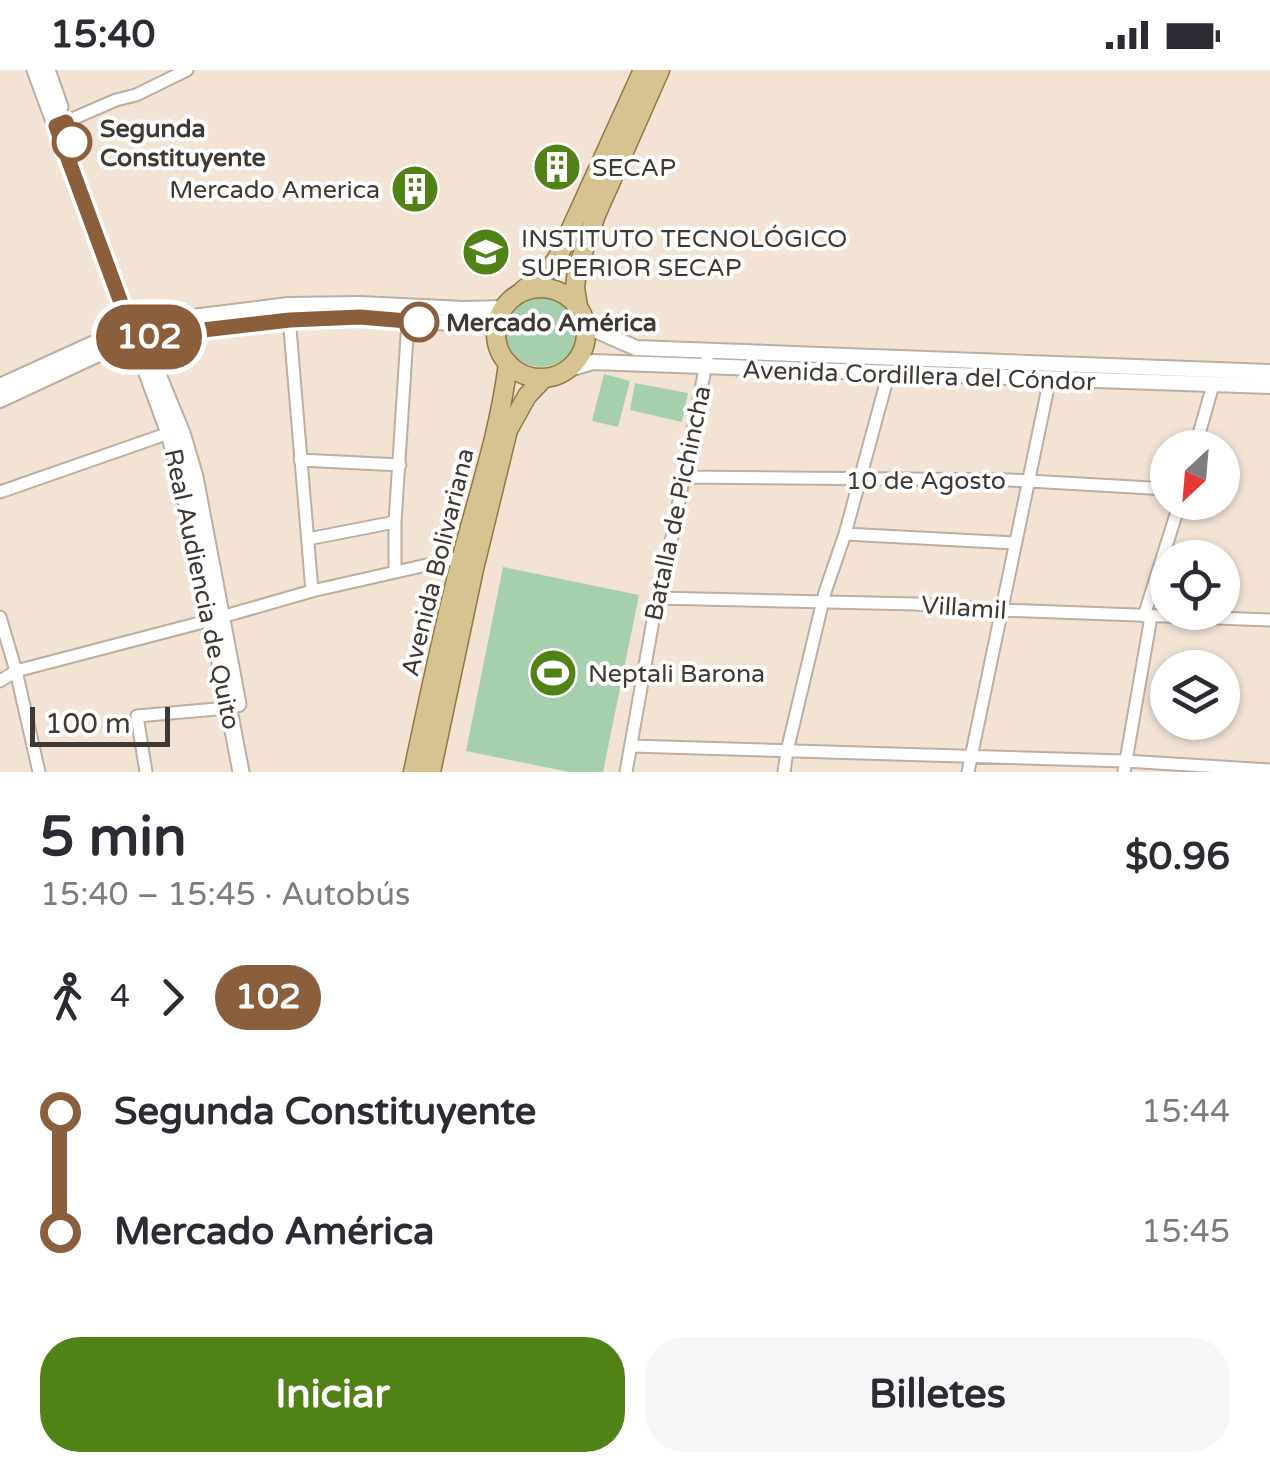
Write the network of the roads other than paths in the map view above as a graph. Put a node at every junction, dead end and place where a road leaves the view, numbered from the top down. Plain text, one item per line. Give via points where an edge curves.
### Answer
1 (35, 70) edge
2 (47, 70) edge
3 (188, 70) edge
4 (644, 70) edge
5 (660, 70) edge
6 (61, 124) junction
7 (518, 294) junction
8 (578, 306) junction
9 (503, 308) junction
10 (289, 312) junction
11 (408, 321) junction
12 (586, 326) junction
13 (496, 329) junction
14 (135, 331) junction
15 (706, 359) junction
16 (508, 363) junction
17 (569, 369) junction
18 (889, 372) junction
19 (1270, 372) edge
20 (544, 378) junction
21 (1050, 378) junction
22 (1213, 384) junction
23 (0, 386) edge
24 (1270, 386) edge
25 (0, 400) edge
26 (1201, 430) edge
27 (170, 433) junction
28 (300, 460) junction
29 (400, 465) junction
30 (684, 477) junction
31 (859, 480) junction
32 (1028, 481) junction
33 (1150, 488) edge
34 (0, 492) edge
35 (1175, 520) edge
36 (395, 522) junction
37 (844, 534) junction
38 (308, 540) junction
39 (1015, 543) junction
40 (462, 557) junction
41 (395, 572) junction
42 (312, 591) junction
43 (657, 598) junction
44 (823, 601) junction
45 (1001, 610) junction
46 (1148, 616) junction
47 (0, 617) edge
48 (217, 618) junction
49 (1270, 620) edge
50 (16, 670) junction
51 (0, 681) edge
52 (228, 708) junction
53 (631, 746) junction
54 (787, 750) junction
55 (971, 756) junction
56 (1125, 767) edge
57 (1270, 770) edge
58 (39, 772) edge
59 (146, 772) edge
60 (240, 772) edge
61 (249, 772) edge
62 (413, 772) edge
63 (431, 772) edge
64 (626, 772) edge
65 (784, 772) edge
66 (968, 772) edge

1 - 6 main road, Real Audiencia de Quito
2 - 6 main road, Real Audiencia de Quito
3 - 6 street
4 - 7 main road via 559,255
5 - 8 main road via 596,215 577,270
6 - 14 main road, Real Audiencia de Quito
7 - 8 main road via 551,288
7 - 9 main road
8 - 12 main road
9 - 10 street via 360,304
9 - 13 main road
10 - 11 street
10 - 14 street
10 - 28 street
11 - 13 street
11 - 29 street
12 - 15 street, Avenida Cordillera del Cóndor via 636,348
12 - 17 main road via 584,350
13 - 16 main road, Avenida Bolivariana
14 - 23 street
14 - 25 street
14 - 27 main road, Real Audiencia de Quito
14 - 48 main road, Real Audiencia de Quito via 182,432 195,477
15 - 17 street, Avenida Cordillera del Cóndor via 594,362
15 - 18 street, Avenida Cordillera del Cóndor
15 - 19 street, Avenida Cordillera del Cóndor
15 - 30 street, Batalla de Pichincha
16 - 20 main road
16 - 40 main road, Avenida Bolivariana
17 - 20 main road
18 - 21 street, Avenida Cordillera del Cóndor
18 - 31 street
20 - 63 main road, Avenida Bolivariana via 508,430
21 - 22 street, Avenida Cordillera del Cóndor
21 - 32 street
22 - 24 street, Avenida Cordillera del Cóndor
22 - 26 street
27 - 34 street
27 - 48 main road, Real Audiencia de Quito
28 - 29 street
28 - 38 street
29 - 36 street
30 - 31 street, 10 de Agosto
30 - 43 street, Batalla de Pichincha
31 - 32 street, 10 de Agosto
31 - 37 street
32 - 33 street, 10 de Agosto
32 - 39 street
35 - 46 street
36 - 38 street
36 - 41 street
37 - 39 street
37 - 44 street
38 - 42 street
39 - 45 street
40 - 41 street
40 - 62 main road, Avenida Bolivariana
41 - 42 street
42 - 48 street
43 - 44 street, Villamil
43 - 53 street, Batalla de Pichincha
44 - 45 street, Villamil
44 - 54 street
45 - 46 street, Villamil
45 - 55 street
46 - 49 street, Villamil
46 - 56 street
47 - 50 street
48 - 50 street
48 - 52 main road, Real Audiencia de Quito
48 - 61 main road, Real Audiencia de Quito
50 - 51 street
50 - 58 street
52 - 59 street via 137,716
52 - 60 main road, Real Audiencia de Quito
53 - 54 street
53 - 64 street, Batalla de Pichincha
54 - 55 street
54 - 65 street
55 - 56 street
55 - 66 street
56 - 57 street

